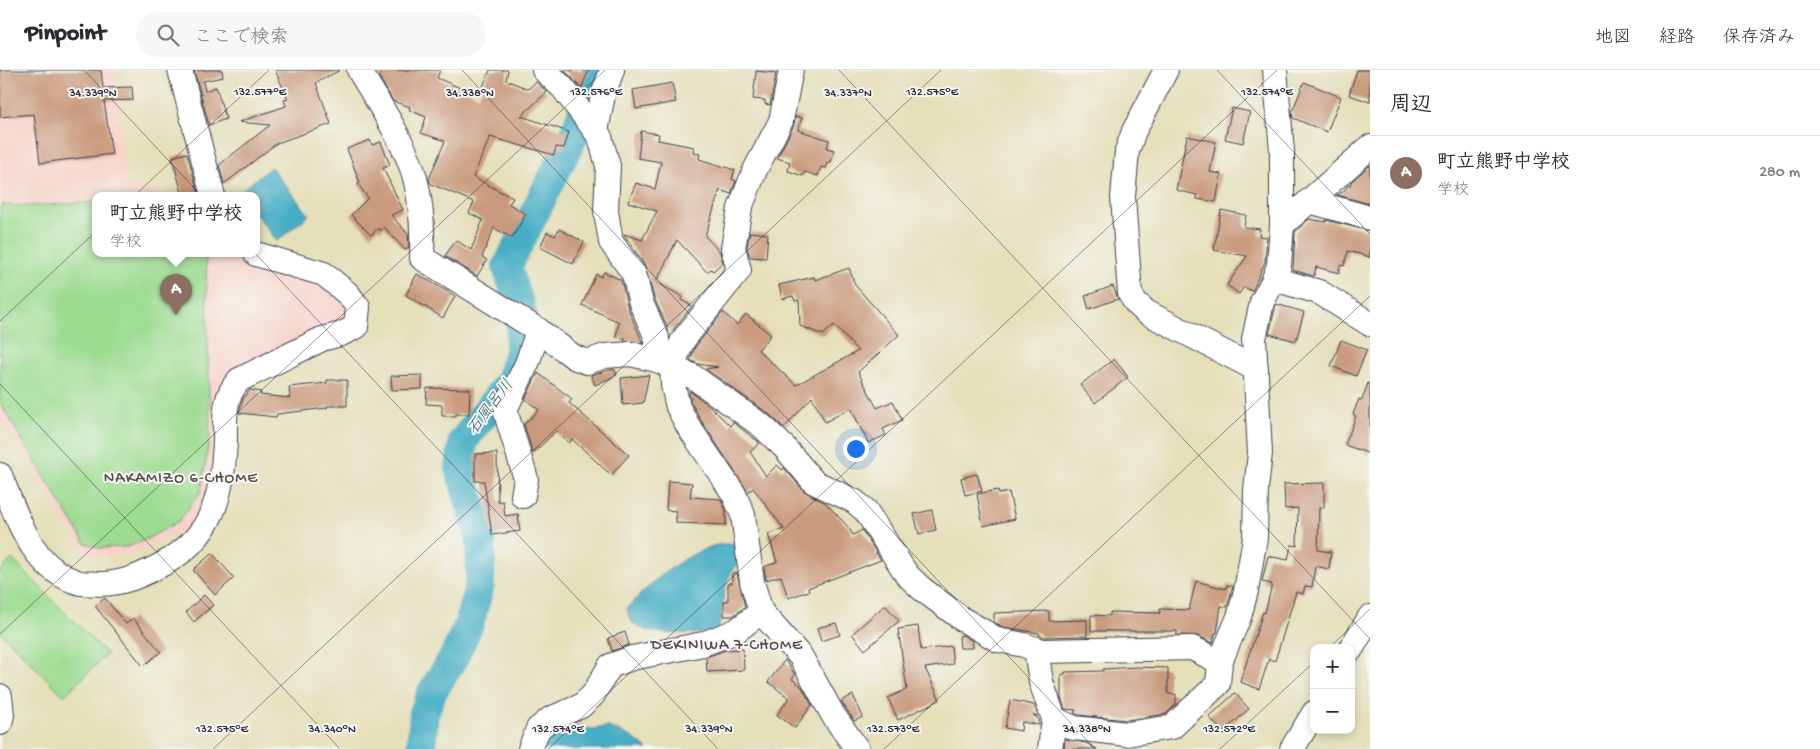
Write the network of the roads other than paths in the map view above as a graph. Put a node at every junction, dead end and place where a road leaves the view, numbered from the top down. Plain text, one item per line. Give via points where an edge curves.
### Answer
1 (180, 70) edge
2 (359, 70) edge
3 (544, 70) edge
4 (612, 70) edge
5 (791, 70) edge
6 (1166, 70) edge
7 (1276, 70) edge
8 (587, 120) junction
9 (1370, 147) edge
10 (212, 192) edge
11 (1309, 201) junction
12 (1370, 218) edge
13 (1282, 225) junction
14 (260, 255) edge
15 (1274, 279) junction
16 (1370, 324) edge
17 (536, 329) junction
18 (665, 363) junction
19 (1256, 369) junction
20 (0, 475) edge
21 (523, 496) dead end
22 (5, 508) edge
23 (761, 612) junction
24 (1370, 617) edge
25 (1354, 644) edge
26 (1036, 649) junction
27 (1220, 662) junction
28 (0, 696) edge
29 (1054, 719) junction
30 (1310, 720) edge
31 (0, 723) edge
32 (530, 749) edge
33 (858, 749) edge
34 (1050, 749) edge
35 (1292, 749) edge

1 - 10 street
2 - 17 street via 403,148 415,178 423,222 422,258
3 - 8 street via 563,88
4 - 8 street via 603,95
5 - 18 street via 781,121 755,170 740,208 733,248 739,270
6 - 19 street via 1126,151 1123,197 1130,294 1146,312
7 - 13 street via 1282,151
8 - 18 street via 600,137 608,166 606,211 611,242 634,274 641,302
9 - 11 street
11 - 12 street
11 - 13 street
13 - 15 street via 1279,265
14 - 22 street via 324,274 358,307 356,327 322,339 239,380 231,390 226,405 220,489 208,523 198,538 184,551 125,581 82,583 51,568
15 - 16 street via 1319,292
15 - 19 street via 1262,302 1254,339
17 - 18 street via 574,357 587,362 605,356 630,354
17 - 21 street via 528,361 504,410 526,479
18 - 23 street via 678,406 688,426 734,494 744,515 752,582
18 - 26 street via 709,387 762,426 814,482 866,510 907,574 922,589 962,619 998,640
19 - 27 street via 1260,453 1255,538 1239,617
20 - 22 street
23 - 32 street via 736,631 703,644 632,658 610,666 581,706 550,719 538,729
23 - 33 street via 802,657 833,715
24 - 25 street
26 - 27 street via 1192,648
26 - 29 street via 1041,682
27 - 29 street via 1218,684 1172,727 1127,734 1074,728
28 - 31 street
29 - 34 street
30 - 35 street

